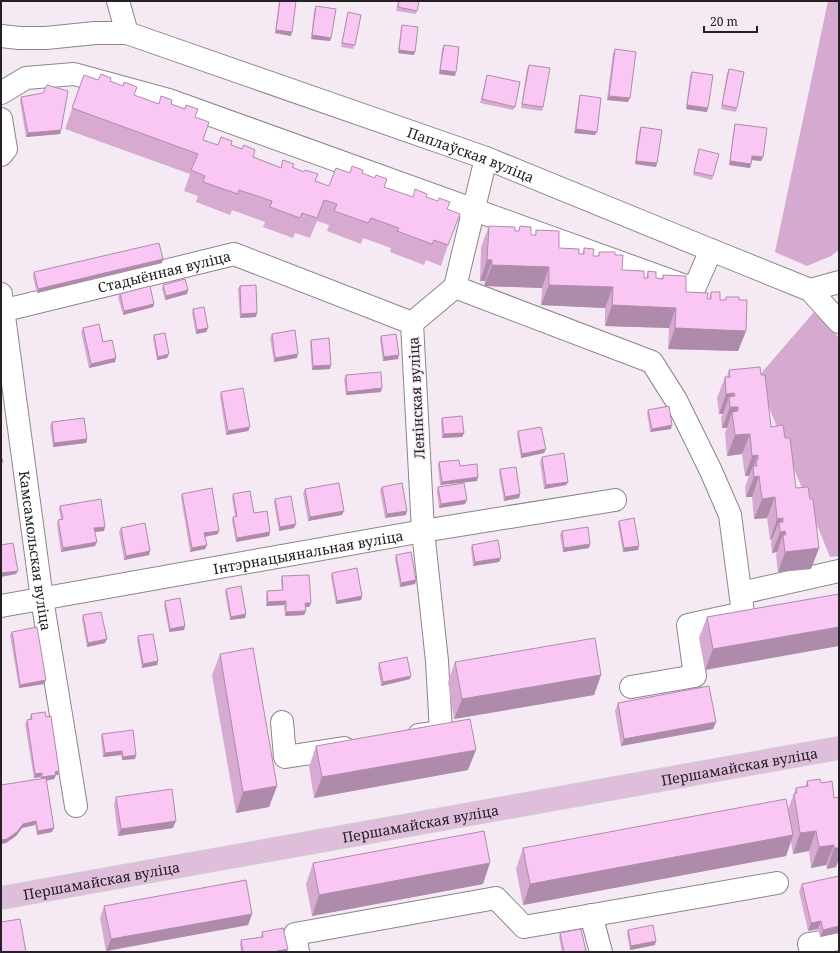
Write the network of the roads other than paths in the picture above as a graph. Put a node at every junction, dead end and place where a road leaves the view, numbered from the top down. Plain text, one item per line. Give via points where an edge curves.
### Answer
1 (118, 1) edge
2 (127, 32) junction
3 (1, 36) edge
4 (1, 93) edge
5 (1, 119) edge
6 (1, 155) edge
7 (486, 158) junction
8 (473, 210) junction
9 (711, 250) junction
10 (839, 282) edge
11 (455, 287) junction
12 (810, 290) junction
13 (2, 305) edge
14 (839, 322) edge
15 (412, 323) junction
16 (616, 500) dead end
17 (423, 530) junction
18 (839, 571) edge
19 (741, 593) junction
20 (42, 599) junction
21 (1, 606) edge
22 (631, 687) dead end
23 (282, 722) dead end
24 (403, 738) edge
25 (364, 744) edge
26 (839, 748) edge
27 (76, 806) dead end
28 (777, 883) dead end
29 (1, 898) edge
30 (591, 915) junction
31 (839, 939) edge
32 (296, 943) edge
33 (601, 952) edge
34 (811, 952) edge

1 - 2 street
2 - 3 street, Паплаўская вуліца via 95,32 46,38
2 - 7 street, Паплаўская вуліца
4 - 8 street via 26,78 74,74 168,100
5 - 6 street via 6,149
7 - 8 street
7 - 9 street, Паплаўская вуліца
8 - 9 street via 694,289
8 - 11 street
9 - 12 street, Паплаўская вуліца
10 - 12 street
11 - 15 street, Ленінская вуліца
11 - 19 street via 652,362 676,400 730,515
12 - 14 street, Паплаўская вуліца
13 - 15 street, Стадыённая вуліца via 234,254
13 - 20 street, Камсамольская вуліца
15 - 17 street, Ленінская вуліца
16 - 17 street, Інтэрнацыянальная вуліца
17 - 20 street, Інтэрнацыянальная вуліца
17 - 24 street, Ленінская вуліца via 437,661 441,732
18 - 19 street
19 - 22 street via 743,613 688,625 695,676
20 - 21 street, Інтэрнацыянальная вуліца
20 - 27 street, Камсамольская вуліца
23 - 25 street via 285,757
26 - 29 main road, Першамайская вуліца
28 - 30 street
30 - 32 street via 524,927 496,898
30 - 33 street
31 - 34 street via 809,944

